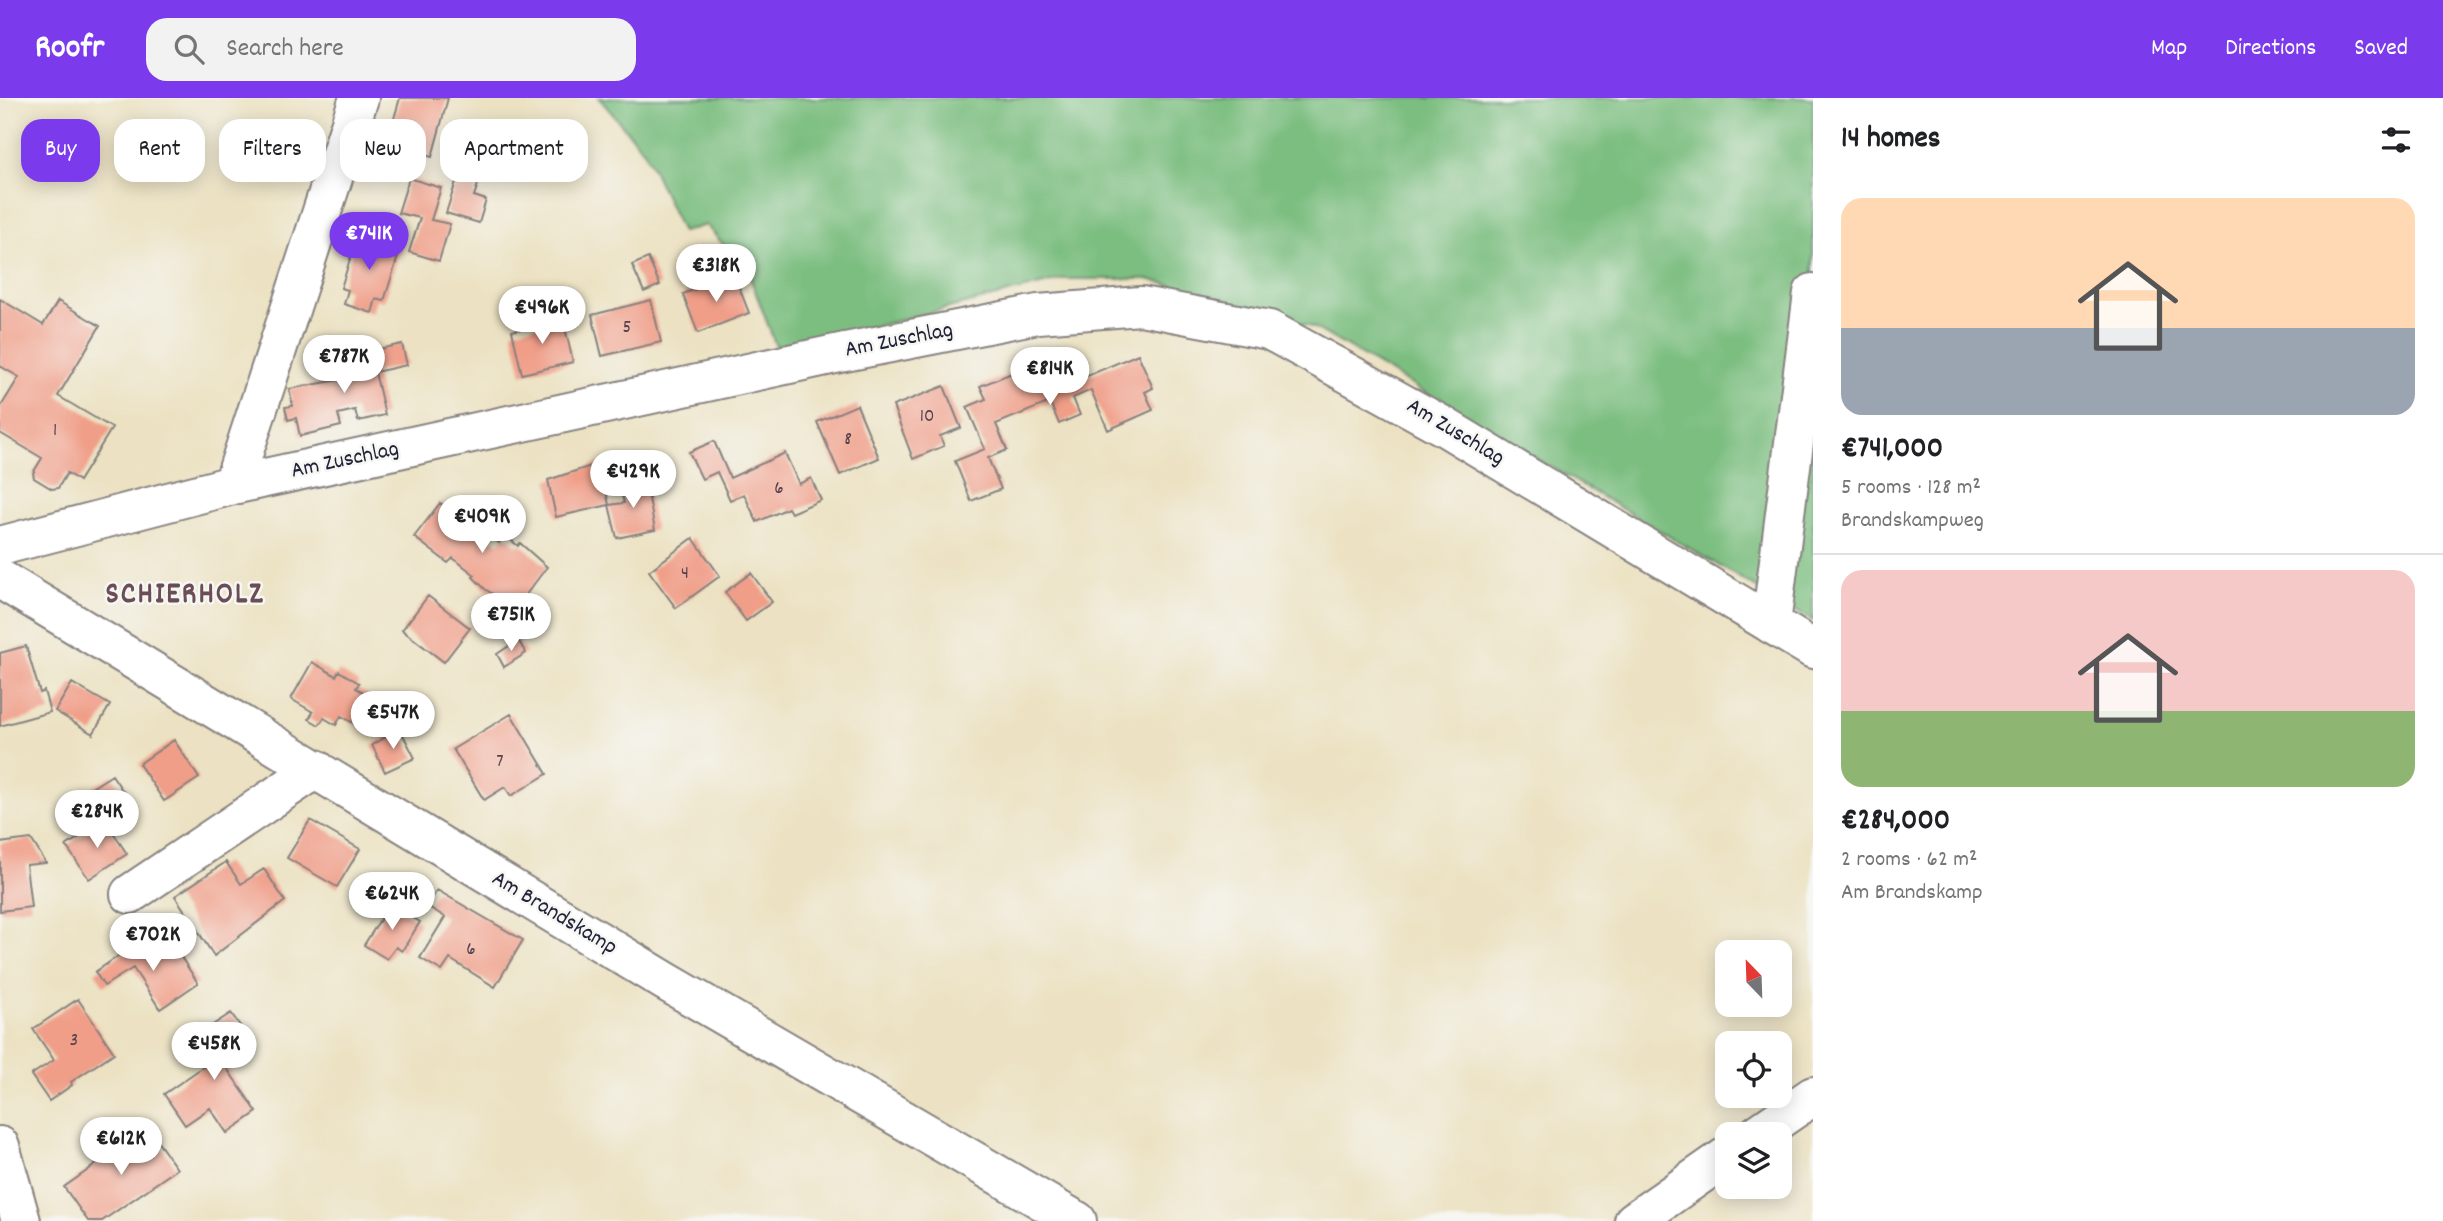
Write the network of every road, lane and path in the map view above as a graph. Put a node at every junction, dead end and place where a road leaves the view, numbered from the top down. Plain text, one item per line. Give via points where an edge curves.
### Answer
1 (359, 98) edge
2 (1813, 293) edge
3 (233, 485) junction
4 (0, 546) edge
5 (0, 579) edge
6 (1771, 624) junction
7 (1813, 649) edge
8 (316, 769) junction
9 (130, 894) dead end
10 (1813, 1096) edge
11 (1775, 1122) edge
12 (0, 1146) edge
13 (1715, 1164) edge
14 (21, 1221) edge
15 (1077, 1221) edge
16 (1633, 1221) edge

1 - 3 street
2 - 6 street
3 - 4 street, Am Zuschlag
3 - 6 street, Am Zuschlag via 959,329 1038,314 1140,306 1269,330 1445,427
5 - 8 street, Am Brandskamp
6 - 7 street, Am Zuschlag
8 - 9 street
8 - 15 street, Am Brandskamp via 644,968
10 - 11 street
12 - 14 street
13 - 16 street

